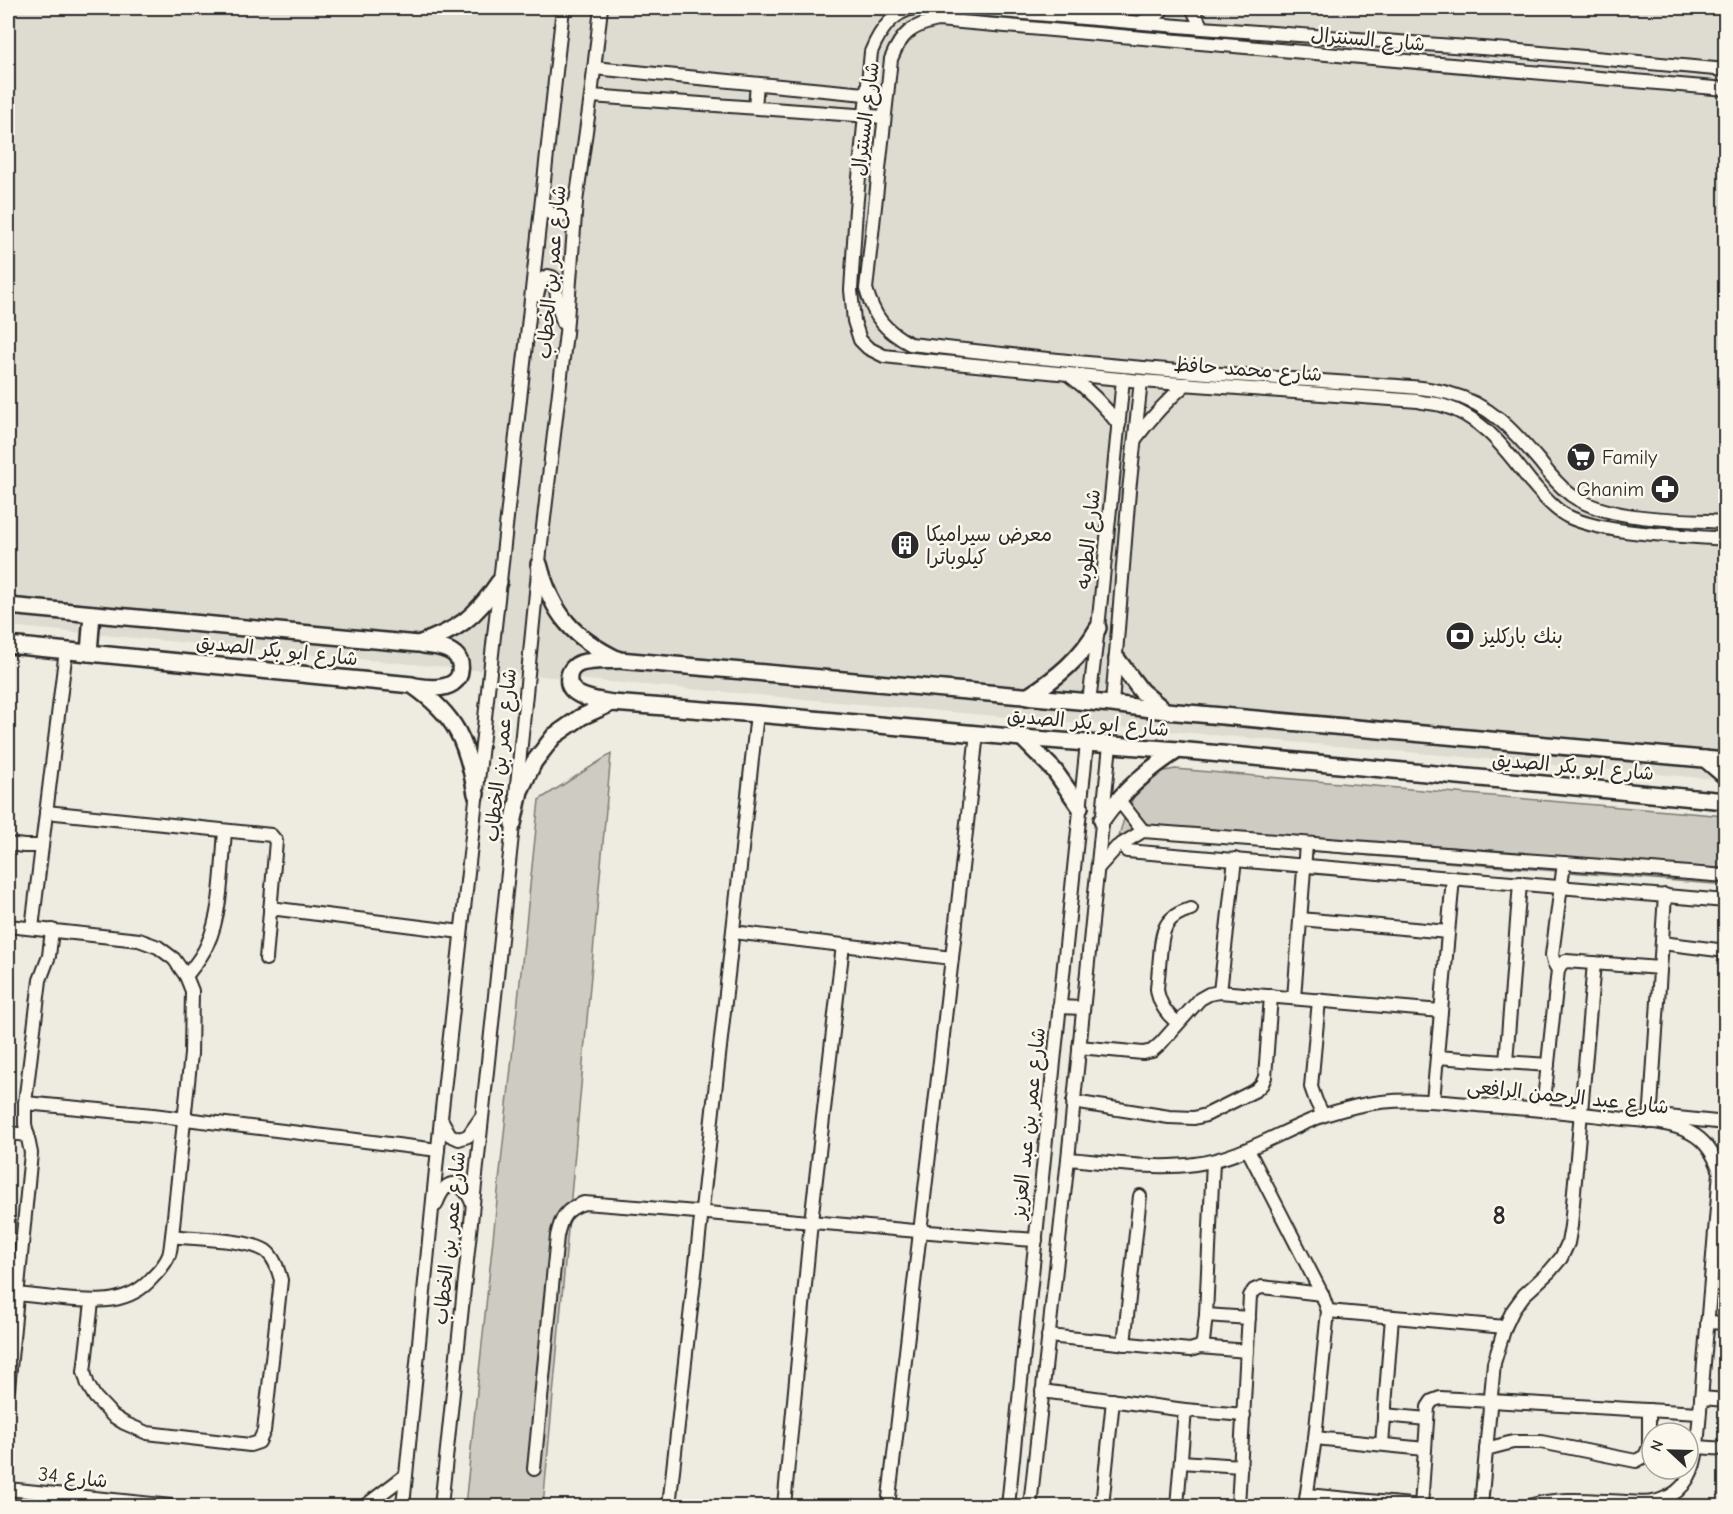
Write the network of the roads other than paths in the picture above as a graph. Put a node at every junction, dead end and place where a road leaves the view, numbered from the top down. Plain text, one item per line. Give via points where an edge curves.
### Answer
1 (563, 8) edge
2 (601, 8) edge
3 (914, 8) edge
4 (965, 8) edge
5 (1163, 8) edge
6 (1193, 8) edge
7 (1013, 12) junction
8 (1065, 16) junction
9 (1137, 23) junction
10 (1014, 27) junction
11 (1202, 28) junction
12 (1065, 31) junction
13 (1669, 65) junction
14 (594, 68) junction
15 (1725, 71) edge
16 (757, 84) junction
17 (1668, 84) junction
18 (1725, 89) edge
19 (867, 94) junction
20 (591, 96) junction
21 (886, 96) junction
22 (754, 107) junction
23 (865, 115) junction
24 (884, 117) junction
25 (576, 202) junction
26 (542, 204) junction
27 (856, 209) junction
28 (874, 211) junction
29 (527, 330) junction
30 (566, 333) junction
31 (1068, 374) junction
32 (1124, 379) junction
33 (1141, 381) junction
34 (1186, 384) junction
35 (1119, 425) junction
36 (1135, 439) junction
37 (1725, 522) edge
38 (1725, 539) edge
39 (539, 564) junction
40 (499, 582) junction
41 (8, 606) edge
42 (93, 614) junction
43 (1098, 628) junction
44 (418, 644) junction
45 (8, 645) edge
46 (66, 650) junction
47 (88, 653) junction
48 (1095, 657) junction
49 (1117, 659) junction
50 (619, 660) junction
51 (412, 686) junction
52 (1027, 697) junction
53 (1089, 702) junction
54 (612, 703) junction
55 (1112, 704) junction
56 (1166, 711) junction
57 (757, 714) junction
58 (977, 733) junction
59 (1022, 738) junction
60 (1087, 743) junction
61 (1110, 745) junction
62 (1178, 750) junction
63 (1705, 759) junction
64 (1725, 761) edge
65 (1725, 777) edge
66 (476, 794) junction
67 (1111, 800) junction
68 (1723, 800) edge
69 (1080, 802) junction
70 (46, 812) junction
71 (1102, 820) joint
72 (513, 824) junction
73 (225, 831) junction
74 (1145, 832) junction
75 (8, 844) edge
76 (1306, 844) junction
77 (42, 846) junction
78 (1127, 850) dead end
79 (1145, 852) junction
80 (1235, 859) junction
81 (1564, 862) junction
82 (1304, 865) junction
83 (1098, 868) junction
84 (1725, 876) edge
85 (1454, 878) junction
86 (1520, 883) junction
87 (1561, 886) junction
88 (1665, 895) junction
89 (1725, 901) edge
90 (270, 908) junction
91 (1191, 909) dead end
92 (1300, 919) junction
93 (8, 926) edge
94 (32, 928) junction
95 (52, 930) junction
96 (461, 932) junction
97 (733, 932) junction
98 (1448, 932) junction
99 (1662, 943) junction
100 (843, 945) junction
101 (1725, 951) edge
102 (952, 958) junction
103 (266, 959) dead end
104 (1594, 963) junction
105 (1660, 968) junction
106 (1558, 970) junction
107 (186, 976) junction
108 (1220, 992) junction
109 (1271, 996) junction
110 (1294, 998) junction
111 (1319, 1000) junction
112 (1059, 1007) junction
113 (1083, 1008) junction
114 (1441, 1011) junction
115 (1178, 1023) junction
116 (1079, 1047) junction
117 (1437, 1057) junction
118 (1506, 1062) junction
119 (1548, 1065) junction
120 (1433, 1101) junction
121 (25, 1102) junction
122 (1073, 1102) junction
123 (1543, 1110) junction
124 (1580, 1113) junction
125 (1323, 1115) junction
126 (441, 1118) junction
127 (481, 1118) junction
128 (184, 1119) junction
129 (1650, 1119) junction
130 (1725, 1123) edge
131 (8, 1133) edge
132 (28, 1135) junction
133 (1248, 1149) junction
134 (438, 1150) junction
135 (1068, 1159) junction
136 (1213, 1161) junction
137 (1140, 1196) dead end
138 (473, 1204) junction
139 (702, 1212) junction
140 (432, 1213) junction
141 (811, 1222) junction
142 (920, 1232) junction
143 (172, 1236) junction
144 (1036, 1240) junction
145 (13, 1294) edge
146 (1322, 1294) junction
147 (92, 1302) junction
148 (1328, 1311) junction
149 (1206, 1315) junction
150 (1392, 1317) junction
151 (1249, 1318) junction
152 (1707, 1322) junction
153 (1725, 1323) edge
154 (1505, 1327) junction
155 (1048, 1336) junction
156 (1124, 1344) junction
157 (1200, 1347) junction
158 (1248, 1351) junction
159 (8, 1389) edge
160 (1042, 1391) junction
161 (1701, 1398) junction
162 (1725, 1400) edge
163 (1113, 1401) junction
164 (1492, 1401) junction
165 (1185, 1410) junction
166 (1649, 1410) junction
167 (1700, 1413) junction
168 (1244, 1415) junction
169 (1384, 1415) junction
170 (1427, 1419) junction
171 (1699, 1421) edge
172 (1316, 1438) junction
173 (1382, 1444) junction
174 (1700, 1447) edge
175 (1425, 1449) junction
176 (1486, 1449) junction
177 (1725, 1449) edge
178 (1181, 1462) junction
179 (1241, 1467) junction
180 (534, 1469) dead end
181 (1012, 1472) junction
182 (1033, 1474) junction
183 (406, 1475) junction
184 (1686, 1481) edge
185 (8, 1489) edge
186 (1306, 1501) edge
187 (171, 1506) edge
188 (365, 1506) edge
189 (403, 1506) edge
190 (441, 1506) edge
191 (669, 1506) edge
192 (784, 1506) edge
193 (888, 1506) edge
194 (1008, 1506) edge
195 (1029, 1506) edge
196 (1102, 1506) edge
197 (1177, 1506) edge
198 (1238, 1506) edge
199 (1421, 1506) edge
200 (1480, 1506) edge
201 (1529, 1506) edge

1 - 26 street, شارع عمر بن الخطاب
2 - 14 street, شارع عمر بن الخطاب
3 - 19 street, شارع السنترال via 891,19 879,34 871,52
4 - 7 street, شارع السنترال
5 - 9 street via 1152,19
6 - 11 street
7 - 8 street, شارع السنترال
7 - 10 street
8 - 9 street, شارع السنترال
8 - 12 street
9 - 11 street, شارع السنترال
10 - 12 street, شارع السنترال
10 - 21 street, شارع السنترال via 938,20 922,23 897,44
11 - 13 street, شارع السنترال
12 - 17 street, شارع السنترال
13 - 15 street, شارع السنترال
13 - 17 street via 1672,75
14 - 16 street
14 - 20 street, شارع عمر بن الخطاب
15 - 18 street
16 - 19 street
16 - 22 street
17 - 18 street, شارع السنترال
19 - 21 street
19 - 23 street, شارع السنترال
20 - 22 street
20 - 25 street, شارع عمر بن الخطاب
21 - 24 street, شارع السنترال
22 - 23 street
23 - 24 street
23 - 27 street, شارع السنترال
24 - 28 street, شارع السنترال
25 - 26 street via 558,217
25 - 30 street, شارع عمر بن الخطاب
26 - 29 street, شارع عمر بن الخطاب
27 - 28 street
27 - 31 street, شارع محمد حافظ via 851,290 854,321 860,340 868,348 884,356
28 - 37 street, شارع محمد حافظ via 866,289 881,322 910,344 1446,393 1484,407 1500,419 1553,479 1571,495 1593,506 1641,516
29 - 30 street via 541,281 548,276 555,280
29 - 40 street, شارع عمر بن الخطاب
30 - 39 street, شارع عمر بن الخطاب
31 - 32 street, شارع محمد حافظ
31 - 35 street via 1087,388
32 - 33 street, شارع محمد حافظ
32 - 35 street, شارع الطوبه
33 - 34 street, شارع محمد حافظ
33 - 36 street, شارع الطوبه
34 - 36 street via 1167,400
34 - 38 street, شارع محمد حافظ via 1441,405 1482,425 1546,500 1565,515 1608,528
35 - 43 street, شارع الطوبه
36 - 49 street, شارع الطوبه
39 - 50 main road, شارع ابو بكر الصديق via 554,606 567,623 599,651
39 - 72 street, شارع عمر بن الخطاب
40 - 44 main road, شارع ابو بكر الصديق via 486,603 467,621
40 - 66 street, شارع عمر بن الخطاب
41 - 42 main road, شارع ابو بكر الصديق
42 - 44 main road, شارع ابو بكر الصديق
42 - 47 main road
43 - 48 street, شارع الطوبه
43 - 52 main road via 1064,671
44 - 51 main road via 444,648 456,655 461,670 453,683 445,686
45 - 46 main road, شارع ابو بكر الصديق
46 - 47 main road, شارع ابو بكر الصديق
46 - 70 street
47 - 51 main road, شارع ابو بكر الصديق
48 - 49 street
48 - 53 street, شارع الطوبه
49 - 55 street, شارع الطوبه
49 - 56 main road via 1141,691
50 - 52 main road, شارع ابو بكر الصديق
50 - 54 main road via 579,664 569,676 573,692
51 - 66 main road, شارع ابو بكر الصديق via 431,698 458,732 467,752
52 - 53 main road, شارع ابو بكر الصديق
53 - 55 main road, شارع ابو بكر الصديق
54 - 57 main road, شارع ابو بكر الصديق
54 - 72 main road, شارع ابو بكر الصديق via 581,717 554,736 534,762 520,791
55 - 56 main road, شارع ابو بكر الصديق
56 - 63 main road, شارع ابو بكر الصديق
57 - 58 main road, شارع ابو بكر الصديق
57 - 97 street
58 - 59 main road, شارع ابو بكر الصديق
58 - 102 street
59 - 60 main road, شارع ابو بكر الصديق
59 - 69 main road
60 - 61 main road, شارع ابو بكر الصديق
60 - 69 street, شارع عمر بن عبد العزيز
61 - 62 main road, شارع ابو بكر الصديق
61 - 67 street
62 - 67 main road
62 - 68 main road, شارع ابو بكر الصديق
63 - 64 main road, شارع ابو بكر الصديق
63 - 65 main road
66 - 96 street, شارع عمر بن الخطاب
67 - 69 street via 1090,795
67 - 71 main road
67 - 74 street
69 - 112 street, شارع عمر بن عبد العزيز
70 - 73 street
70 - 77 street
71 - 83 street
72 - 127 street, شارع عمر بن الخطاب
73 - 90 street via 274,837
73 - 107 street via 214,930
74 - 76 street
74 - 79 street
74 - 83 street via 1117,847
75 - 77 street
76 - 81 street
76 - 82 street
77 - 94 street
78 - 79 street
79 - 80 street
80 - 82 street
80 - 108 street
81 - 84 street
81 - 87 street
82 - 85 street
82 - 92 street
83 - 113 street
85 - 86 street
85 - 98 street
86 - 87 street
86 - 118 street
87 - 88 street
87 - 106 street via 1552,955
88 - 89 street
88 - 99 street
90 - 96 street
90 - 103 street
91 - 115 street via 1171,918 1161,938 1158,997
92 - 98 street
92 - 110 street
93 - 94 street
94 - 95 street
95 - 107 street via 139,940 174,959
95 - 121 street via 49,956 41,975
96 - 126 street, شارع عمر بن الخطاب
97 - 100 street
97 - 139 street
98 - 114 street
99 - 101 street
99 - 105 street
100 - 102 street
100 - 141 street
102 - 142 street
104 - 105 street
104 - 106 street via 1566,961
104 - 124 street
105 - 129 street
106 - 119 street
107 - 128 street via 192,991
108 - 109 street
108 - 115 street via 1200,999
109 - 110 street
109 - 122 street via 1265,1077 1256,1090 1206,1115 1188,1118
110 - 111 street
111 - 114 street
111 - 125 street via 1311,1087
112 - 113 street
112 - 144 street, شارع عمر بن عبد العزيز
113 - 116 street
114 - 117 street
115 - 116 street via 1152,1051
116 - 122 street
117 - 118 street
117 - 120 street
118 - 119 street
119 - 123 street
120 - 123 street, شارع عبد الرحمن الرافعى
120 - 125 street, شارع عبد الرحمن الرافعى via 1368,1104
121 - 128 street
121 - 132 street
122 - 135 street
123 - 124 street, شارع عبد الرحمن الرافعى
124 - 129 street, شارع عبد الرحمن الرافعى
124 - 154 street via 1568,1243 1550,1271 1524,1295
125 - 133 street, شارع عبد الرحمن الرافعى
126 - 127 street via 450,1135 459,1139 468,1136
126 - 134 street, شارع عمر بن الخطاب
127 - 138 street, شارع عمر بن الخطاب
128 - 134 street
128 - 143 street
129 - 130 street
129 - 152 street, شارع عبد الرحمن الرافعى via 1681,1128 1704,1142 1720,1172
131 - 132 street
132 - 145 street via 31,1153
133 - 136 street, شارع عبد الرحمن الرافعى
133 - 146 street
134 - 140 street, شارع عمر بن الخطاب
135 - 136 street, شارع عبد الرحمن الرافعى via 1161,1166
135 - 155 street
136 - 149 street
137 - 156 street
138 - 140 street via 466,1192 450,1185
138 - 190 street, شارع عمر بن الخطاب
139 - 141 street
139 - 180 street via 584,1203 566,1213 557,1236
139 - 191 street
140 - 183 street, شارع عمر بن الخطاب
141 - 142 street
141 - 192 street
142 - 144 street
142 - 193 street
143 - 147 street via 169,1254 150,1282 123,1298
143 - 147 street via 251,1245 266,1252 276,1264 281,1280 260,1442 250,1445 147,1433 113,1416 95,1397 84,1372
144 - 181 street, شارع عمر بن عبد العزيز
145 - 147 street
145 - 159 street
146 - 148 street
146 - 151 street via 1259,1287 1250,1296
148 - 150 street
148 - 172 street
149 - 151 street
149 - 157 street
150 - 154 street
150 - 169 street
151 - 158 street
152 - 153 street
152 - 161 street, شارع عبد الرحمن الرافعى
154 - 164 street via 1494,1363
155 - 156 street
155 - 160 street
156 - 157 street via 1190,1350
157 - 158 street
158 - 168 street
160 - 163 street
160 - 182 street
161 - 162 street
161 - 167 street, شارع عبد الرحمن الرافعى
163 - 165 street
163 - 196 street
164 - 166 street
164 - 170 street via 1440,1398 1428,1407
164 - 176 street
165 - 168 street
165 - 178 street
166 - 167 street
166 - 176 street via 1649,1447 1645,1456 1636,1461 1541,1442 1514,1442
167 - 171 street, شارع عبد الرحمن الرافعى
168 - 179 street
169 - 170 street
169 - 173 street
170 - 175 street
172 - 173 street
172 - 186 street
173 - 175 street
174 - 177 street
175 - 199 street
176 - 200 street
178 - 179 street
178 - 197 street
179 - 198 street
181 - 182 street
181 - 194 street, شارع عمر بن عبد العزيز
182 - 195 street
183 - 188 street
183 - 189 street, شارع عمر بن الخطاب
184 - 201 street, شارع عبد الرحمن الرافعى via 1664,1499 1647,1503 1562,1500
185 - 187 street, شارع 34
186 - 199 street

